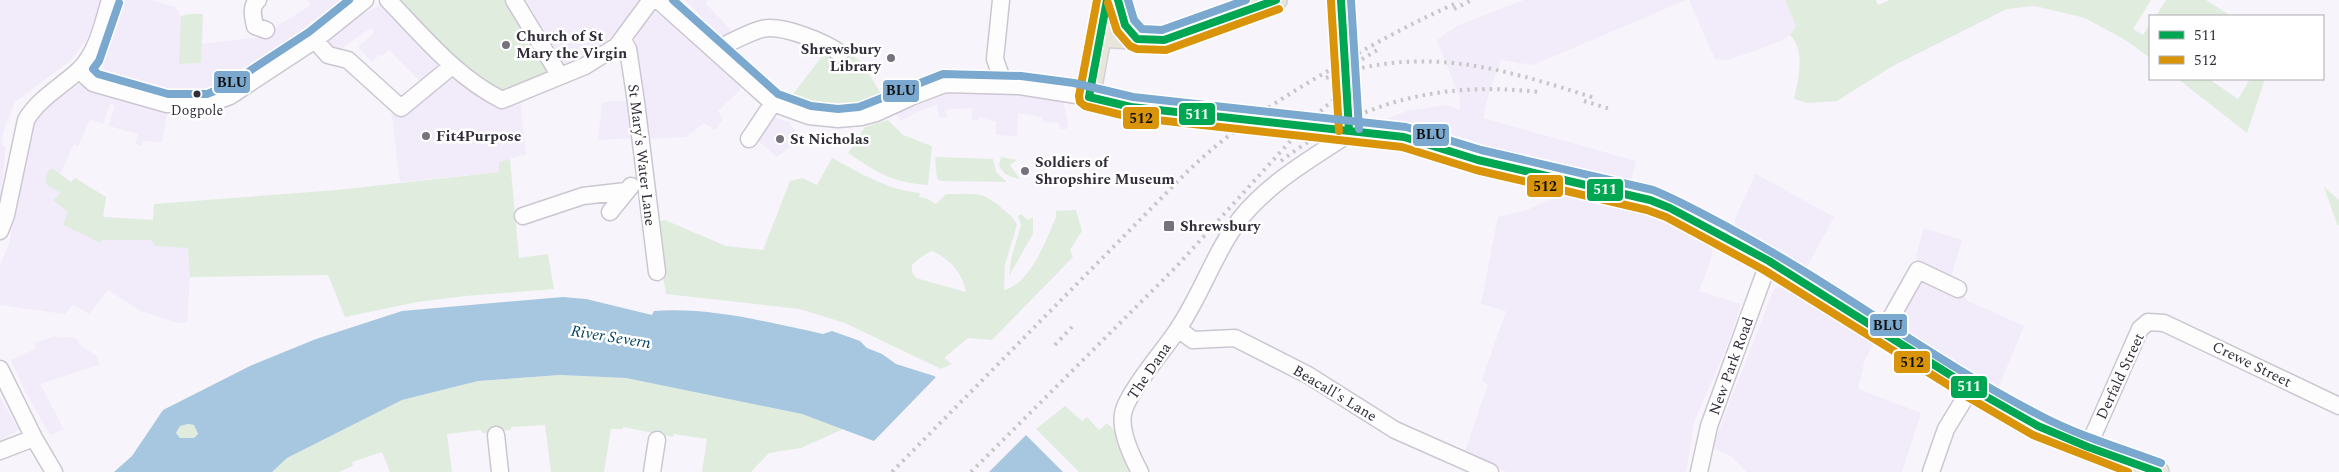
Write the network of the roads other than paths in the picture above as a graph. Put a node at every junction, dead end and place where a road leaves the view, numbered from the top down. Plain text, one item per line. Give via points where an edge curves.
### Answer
1 (110, 0) edge
2 (258, 0) edge
3 (365, 0) edge
4 (388, 0) edge
5 (514, 0) edge
6 (652, 0) edge
7 (658, 0) edge
8 (1001, 0) edge
9 (1107, 0) edge
10 (1118, 0) edge
11 (1276, 0) edge
12 (1341, 0) edge
13 (266, 30) dead end
14 (1100, 36) junction
15 (1137, 39) junction
16 (314, 40) junction
17 (623, 40) junction
18 (716, 50) junction
19 (840, 53) dead end
20 (452, 66) junction
21 (79, 70) junction
22 (560, 76) junction
23 (1004, 85) junction
24 (1088, 97) junction
25 (772, 103) junction
26 (1349, 130) junction
27 (749, 139) dead end
28 (643, 174) junction
29 (626, 190) junction
30 (610, 212) dead end
31 (524, 216) dead end
32 (0, 231) edge
33 (1769, 261) junction
34 (657, 272) dead end
35 (1958, 289) dead end
36 (2164, 322) joint
37 (1178, 329) junction
38 (1883, 332) junction
39 (0, 369) edge
40 (1971, 388) junction
41 (2339, 406) edge
42 (496, 435) dead end
43 (34, 438) junction
44 (657, 440) dead end
45 (2088, 447) junction
46 (0, 451) edge
47 (54, 472) edge
48 (500, 472) edge
49 (652, 472) edge
50 (1140, 472) edge
51 (1490, 472) edge
52 (1699, 472) edge
53 (1930, 472) edge
54 (2158, 472) edge

1 - 21 street via 92,50
2 - 13 street via 252,14 254,26
3 - 16 street
4 - 20 street
5 - 22 street
6 - 17 street
7 - 18 street
8 - 23 street via 995,59
9 - 14 main road
10 - 15 main road via 1125,25
11 - 15 main road via 1164,40
12 - 26 main road
14 - 15 main road
14 - 24 main road
16 - 20 street via 328,55 348,60 401,108
16 - 21 street via 230,96 209,104 167,104 93,83
17 - 22 street via 585,66
17 - 28 street, St Mary's Water Lane via 628,49 636,102
18 - 19 street via 770,28 811,38
18 - 25 street
20 - 22 street via 502,100
21 - 32 street via 34,107 26,120
23 - 24 street
23 - 25 street via 945,84 876,113 838,119 809,116
24 - 26 main road via 1147,109
25 - 27 street
26 - 33 main road via 1404,137 1478,160 1650,200
26 - 37 street via 1344,137 1297,167 1240,219
28 - 29 street
28 - 34 street, St Mary's Water Lane
29 - 30 street
29 - 31 street via 583,196
33 - 38 main road
33 - 52 street, New Park Road via 1709,426
35 - 38 street via 1918,270
36 - 41 street, Crewe Street
36 - 45 street, Derfald Street via 2148,322 2140,328
37 - 50 street, The Dana via 1128,400 1122,414 1124,432
37 - 51 street, Beacall's Lane via 1193,340 1235,338 1308,375 1395,430
38 - 40 main road
39 - 43 street
40 - 45 main road via 2038,426
40 - 53 street via 1946,429
42 - 48 street
43 - 46 street
43 - 47 street
44 - 49 street
45 - 54 main road

